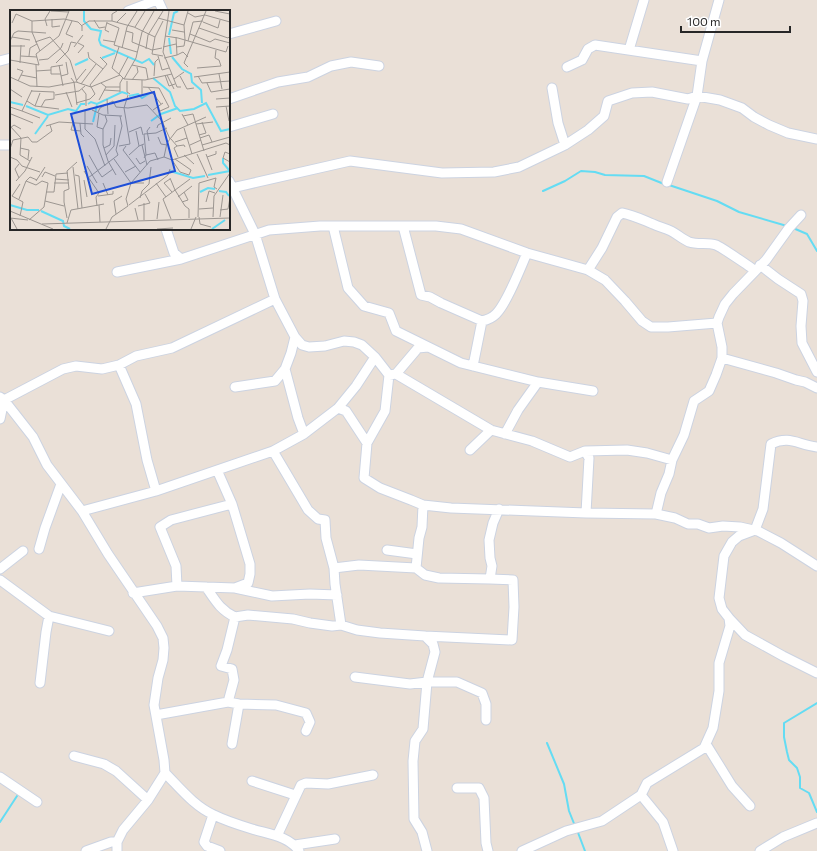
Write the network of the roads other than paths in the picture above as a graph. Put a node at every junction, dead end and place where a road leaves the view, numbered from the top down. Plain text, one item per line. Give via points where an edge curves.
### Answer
1 (158, 0) edge
2 (644, 0) edge
3 (719, 0) edge
4 (131, 10) edge
5 (163, 10) edge
6 (276, 21) dead end
7 (230, 34) edge
8 (629, 50) junction
9 (10, 58) edge
10 (0, 61) edge
11 (702, 61) junction
12 (379, 66) dead end
13 (567, 68) dead end
14 (552, 88) dead end
15 (697, 96) junction
16 (230, 99) edge
17 (273, 114) dead end
18 (230, 127) edge
19 (817, 139) edge
20 (566, 145) junction
21 (667, 182) dead end
22 (231, 185) edge
23 (801, 216) dead end
24 (333, 226) junction
25 (403, 226) junction
26 (166, 230) edge
27 (255, 234) junction
28 (527, 253) junction
29 (181, 259) junction
30 (757, 268) junction
31 (588, 270) junction
32 (117, 272) dead end
33 (275, 299) junction
34 (482, 321) junction
35 (717, 323) junction
36 (295, 337) junction
37 (428, 346) junction
38 (375, 357) junction
39 (722, 358) junction
40 (119, 366) junction
41 (473, 366) junction
42 (285, 369) junction
43 (817, 372) edge
44 (392, 374) junction
45 (538, 382) junction
46 (236, 387) dead end
47 (817, 388) edge
48 (593, 391) dead end
49 (2, 398) edge
50 (338, 408) junction
51 (0, 420) edge
52 (491, 430) junction
53 (304, 434) junction
54 (506, 434) junction
55 (367, 443) junction
56 (817, 447) edge
57 (470, 450) dead end
58 (273, 451) junction
59 (585, 451) junction
60 (672, 460) junction
61 (217, 470) junction
62 (61, 484) junction
63 (156, 491) junction
64 (232, 504) junction
65 (423, 505) junction
66 (499, 509) junction
67 (82, 511) junction
68 (586, 513) junction
69 (656, 514) junction
70 (754, 530) junction
71 (39, 549) dead end
72 (387, 550) dead end
73 (23, 551) dead end
74 (417, 554) junction
75 (817, 566) edge
76 (334, 568) junction
77 (416, 568) junction
78 (0, 569) edge
79 (490, 579) junction
80 (0, 580) edge
81 (177, 586) junction
82 (206, 587) junction
83 (235, 588) junction
84 (134, 593) junction
85 (337, 595) junction
86 (49, 616) junction
87 (235, 617) junction
88 (729, 618) junction
89 (341, 625) junction
90 (109, 631) dead end
91 (425, 636) junction
92 (817, 673) edge
93 (355, 677) dead end
94 (427, 682) junction
95 (40, 683) dead end
96 (228, 702) junction
97 (239, 704) junction
98 (156, 715) junction
99 (486, 720) dead end
100 (306, 731) dead end
101 (232, 744) dead end
102 (706, 744) junction
103 (74, 756) dead end
104 (165, 773) junction
105 (373, 775) dead end
106 (0, 777) edge
107 (252, 781) dead end
108 (458, 788) dead end
109 (295, 795) junction
110 (641, 795) junction
111 (148, 800) junction
112 (37, 802) dead end
113 (750, 806) dead end
114 (213, 815) junction
115 (817, 823) edge
116 (277, 836) junction
117 (335, 839) dead end
118 (117, 846) edge
119 (297, 848) edge
120 (86, 851) edge
121 (220, 851) edge
122 (427, 851) edge
123 (488, 851) edge
124 (522, 851) edge
125 (673, 851) edge
126 (760, 851) edge

1 - 4 street
1 - 5 street
2 - 8 street
3 - 11 street
6 - 7 street
8 - 11 street
8 - 13 street via 595,45 588,49 582,60
9 - 10 street
11 - 15 street
12 - 16 street via 351,62 331,66 308,77 278,82
14 - 20 street via 558,123
15 - 19 street via 720,100 742,108 754,117 788,133
15 - 20 street via 688,99 652,92 632,93 608,101 604,116
15 - 21 street
17 - 18 street
20 - 22 street via 519,167 494,172 442,173 350,161
22 - 27 street
23 - 30 street via 788,228 766,260
24 - 25 street
24 - 27 street via 269,230
24 - 37 street via 348,288 364,306 389,312 396,331
25 - 28 street via 461,229
25 - 34 street via 421,295
26 - 29 street via 174,253
27 - 29 street
27 - 33 street
28 - 31 street
28 - 34 street via 504,304 496,314
29 - 32 street
30 - 31 street via 738,260 716,245 688,242 670,230 622,213
30 - 35 street via 725,304
30 - 43 street via 801,294 802,343
31 - 35 street via 605,280 642,321 651,327 668,328
33 - 36 street
33 - 40 street via 172,348 136,356
34 - 41 street
35 - 39 street
36 - 38 street via 302,345 309,347 344,341 354,342 362,345
36 - 42 street
37 - 41 street via 460,363
37 - 44 street via 418,348
38 - 44 street
38 - 50 street
39 - 47 street via 805,382
39 - 60 street via 709,391 694,400 684,435
40 - 49 street via 102,369 76,366 63,369
40 - 63 street via 136,404
41 - 45 street
42 - 46 street via 275,381
42 - 53 street
44 - 52 street
44 - 55 street via 385,411
45 - 48 street
45 - 54 street via 518,410
49 - 51 street
49 - 62 street via 32,437
50 - 53 street
50 - 55 street via 346,411
52 - 54 street
52 - 57 street
53 - 58 street
54 - 59 street via 532,441 570,457
55 - 65 street via 364,478 380,488
56 - 70 street via 791,440 780,440 771,444 763,509
58 - 61 street
58 - 76 street via 308,510 325,520 326,538
59 - 60 street via 627,450
59 - 68 street via 589,458
60 - 69 street
61 - 63 street
61 - 64 street
62 - 67 street
62 - 71 street
63 - 67 street
64 - 81 street via 171,520 160,527 176,566
64 - 83 street via 250,564 248,583
65 - 66 street
65 - 74 street
66 - 68 street
66 - 79 street via 489,540 492,566
67 - 84 street
68 - 69 street
69 - 70 street via 709,528 723,526
70 - 75 street via 781,543
70 - 88 street via 732,542 724,556 719,598 722,609
72 - 74 street
73 - 78 street
74 - 77 street
76 - 77 street
76 - 85 street
77 - 79 street via 425,576
79 - 91 street via 513,580 512,640
80 - 86 street
81 - 82 street
81 - 84 street
82 - 83 street
82 - 87 street via 219,607
83 - 85 street via 272,596
84 - 98 street via 163,638 163,660 154,705
85 - 89 street
86 - 90 street
86 - 95 street
87 - 89 street via 248,615
87 - 96 street via 221,666 232,669 234,680
88 - 92 street via 745,635
88 - 102 street via 730,626 719,663 719,691 713,728
89 - 91 street via 356,630
91 - 94 street via 433,644 435,652
93 - 94 street via 410,684
94 - 99 street via 457,682 482,693 486,704
94 - 122 street via 422,729 416,741 412,761 414,819 422,832
96 - 97 street
96 - 98 street
97 - 100 street via 276,705 306,713 310,722
97 - 101 street
98 - 104 street
102 - 110 street via 704,748 647,783
102 - 113 street via 732,786
103 - 111 street via 104,764 116,771
104 - 111 street
104 - 114 street via 192,801
105 - 109 street via 328,784 306,783 300,785
106 - 112 street
107 - 109 street
108 - 123 street via 479,788 484,798
109 - 116 street
110 - 124 street via 602,821 566,830
110 - 125 street via 662,822
111 - 118 street via 123,830
114 - 116 street
114 - 121 street via 204,842 206,846
115 - 126 street via 783,837
116 - 119 street
117 - 119 street
118 - 120 street via 111,842

